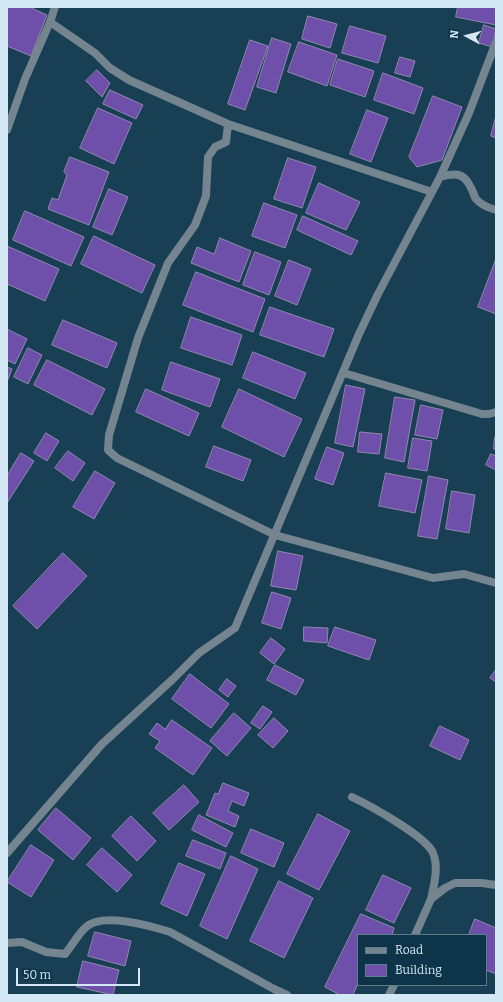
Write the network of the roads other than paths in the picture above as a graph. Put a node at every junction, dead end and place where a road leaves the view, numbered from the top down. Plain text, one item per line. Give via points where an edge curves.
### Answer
1 (55, 7) edge
2 (50, 22) junction
3 (496, 42) edge
4 (228, 124) junction
5 (7, 130) edge
6 (440, 178) junction
7 (432, 192) junction
8 (496, 210) edge
9 (344, 372) junction
10 (496, 412) edge
11 (275, 535) junction
12 (496, 583) edge
13 (352, 797) dead end
14 (7, 853) edge
15 (496, 885) edge
16 (431, 899) junction
17 (415, 934) edge
18 (7, 943) edge
19 (394, 986) edge
20 (287, 995) edge
21 (389, 995) edge

1 - 2 street
2 - 4 street via 129,80
2 - 5 street via 25,79
3 - 6 street via 469,113
4 - 7 street
4 - 11 street via 226,142 215,147 208,157 206,196 196,225 168,263 138,338 109,435 108,450 117,458
6 - 7 street
6 - 8 street via 450,174 461,175 466,178 476,199 482,205
7 - 9 street via 378,294
9 - 10 street via 482,414
9 - 11 street
11 - 12 street via 432,578 464,574
11 - 14 street via 235,628 199,653 102,744
13 - 16 street via 366,803 412,833 433,852 435,877
15 - 16 street via 455,883
16 - 17 street
18 - 20 street via 22,942 46,952 65,954 86,927 96,921 109,920 155,928 170,932
19 - 21 street

